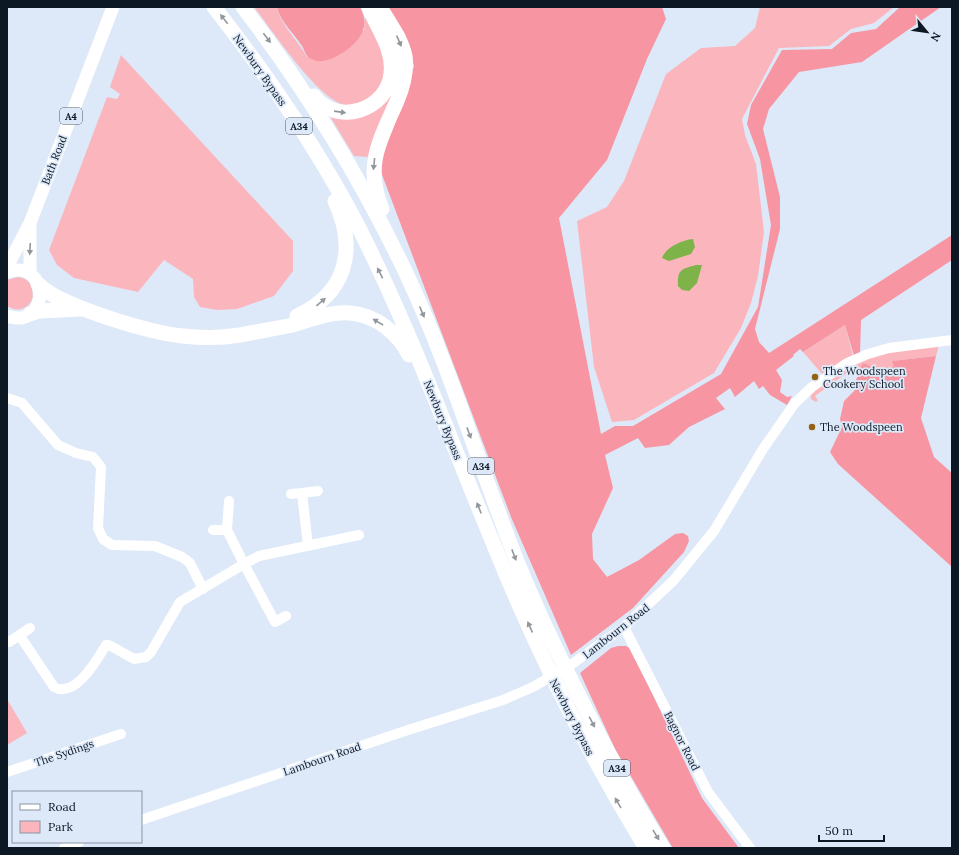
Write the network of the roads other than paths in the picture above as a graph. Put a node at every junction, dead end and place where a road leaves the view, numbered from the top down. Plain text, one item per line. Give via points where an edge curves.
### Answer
1 (214, 7) edge
2 (243, 7) edge
3 (369, 7) edge
4 (380, 7) edge
5 (113, 8) edge
6 (282, 59) junction
7 (300, 128) junction
8 (30, 223) junction
9 (7, 267) edge
10 (7, 272) edge
11 (407, 276) junction
12 (34, 279) junction
13 (82, 309) junction
14 (27, 315) junction
15 (7, 316) edge
16 (7, 326) edge
17 (275, 327) junction
18 (952, 340) edge
19 (434, 397) junction
20 (8, 400) edge
21 (318, 492) dead end
22 (302, 493) junction
23 (291, 494) dead end
24 (229, 501) dead end
25 (213, 530) dead end
26 (227, 530) junction
27 (359, 535) dead end
28 (308, 546) junction
29 (244, 564) junction
30 (203, 589) junction
31 (286, 616) dead end
32 (624, 627) junction
33 (30, 628) dead end
34 (20, 636) junction
35 (9, 642) dead end
36 (121, 734) dead end
37 (7, 772) edge
38 (142, 820) edge
39 (76, 843) edge
40 (64, 848) edge
41 (646, 848) edge
42 (664, 848) edge
43 (750, 848) edge

7 -> 1 highway, Newbury Bypass / A34 via 265,75
2 -> 6 highway, Newbury Bypass / A34
6 -> 3 highway via 316,100 327,108 352,113 371,105 386,89 392,71 389,54
4 -> 11 highway via 396,32 402,48 405,74 375,153 373,175 376,191 396,239
5 - 8 main road, Bath Road / A4
6 - 11 highway, Newbury Bypass / A34 via 327,125
17 -> 7 highway via 311,309 325,298 342,273 346,256 346,236 338,208
19 -> 7 highway, Newbury Bypass / A34 via 358,226
8 - 9 main road, Bath Road / A4
8 -> 12 main road, Bath Road / A4
10 - 12 main road via 19,270
11 -> 42 highway, Newbury Bypass / A34 via 445,368 517,563 574,687 627,786
12 - 13 highway via 52,295
12 - 14 main road, Bath Road via 40,291 40,301
13 - 14 highway via 39,311
13 - 17 highway via 182,336 238,335
14 - 15 main road via 14,318
14 - 16 main road
19 -> 17 highway via 403,344 394,334 371,318 344,312
18 - 32 street, Lambourn Road via 889,348 868,354 847,363 812,387 795,403 763,449 714,531 674,580
41 -> 19 highway, Newbury Bypass / A34 via 611,790 545,663 496,552
20 - 30 street via 22,403 58,445 76,453 93,456 101,467 98,528 103,539 112,545 155,546 182,557 190,563
21 - 22 street
22 - 23 street
22 - 28 street
24 - 26 street
25 - 26 street
26 - 29 street
27 - 28 street
28 - 29 street via 259,556
29 - 30 street
29 - 31 street via 271,624
30 - 34 street via 180,602 151,652 146,656 134,659 109,645 106,646 84,678 67,689 59,690 54,687
32 - 38 street, Lambourn Road via 572,664 533,687 503,700
32 - 43 street, Bagnor Road via 708,792
33 - 34 street
34 - 35 street
36 - 37 street, The Sydings
39 - 40 street

